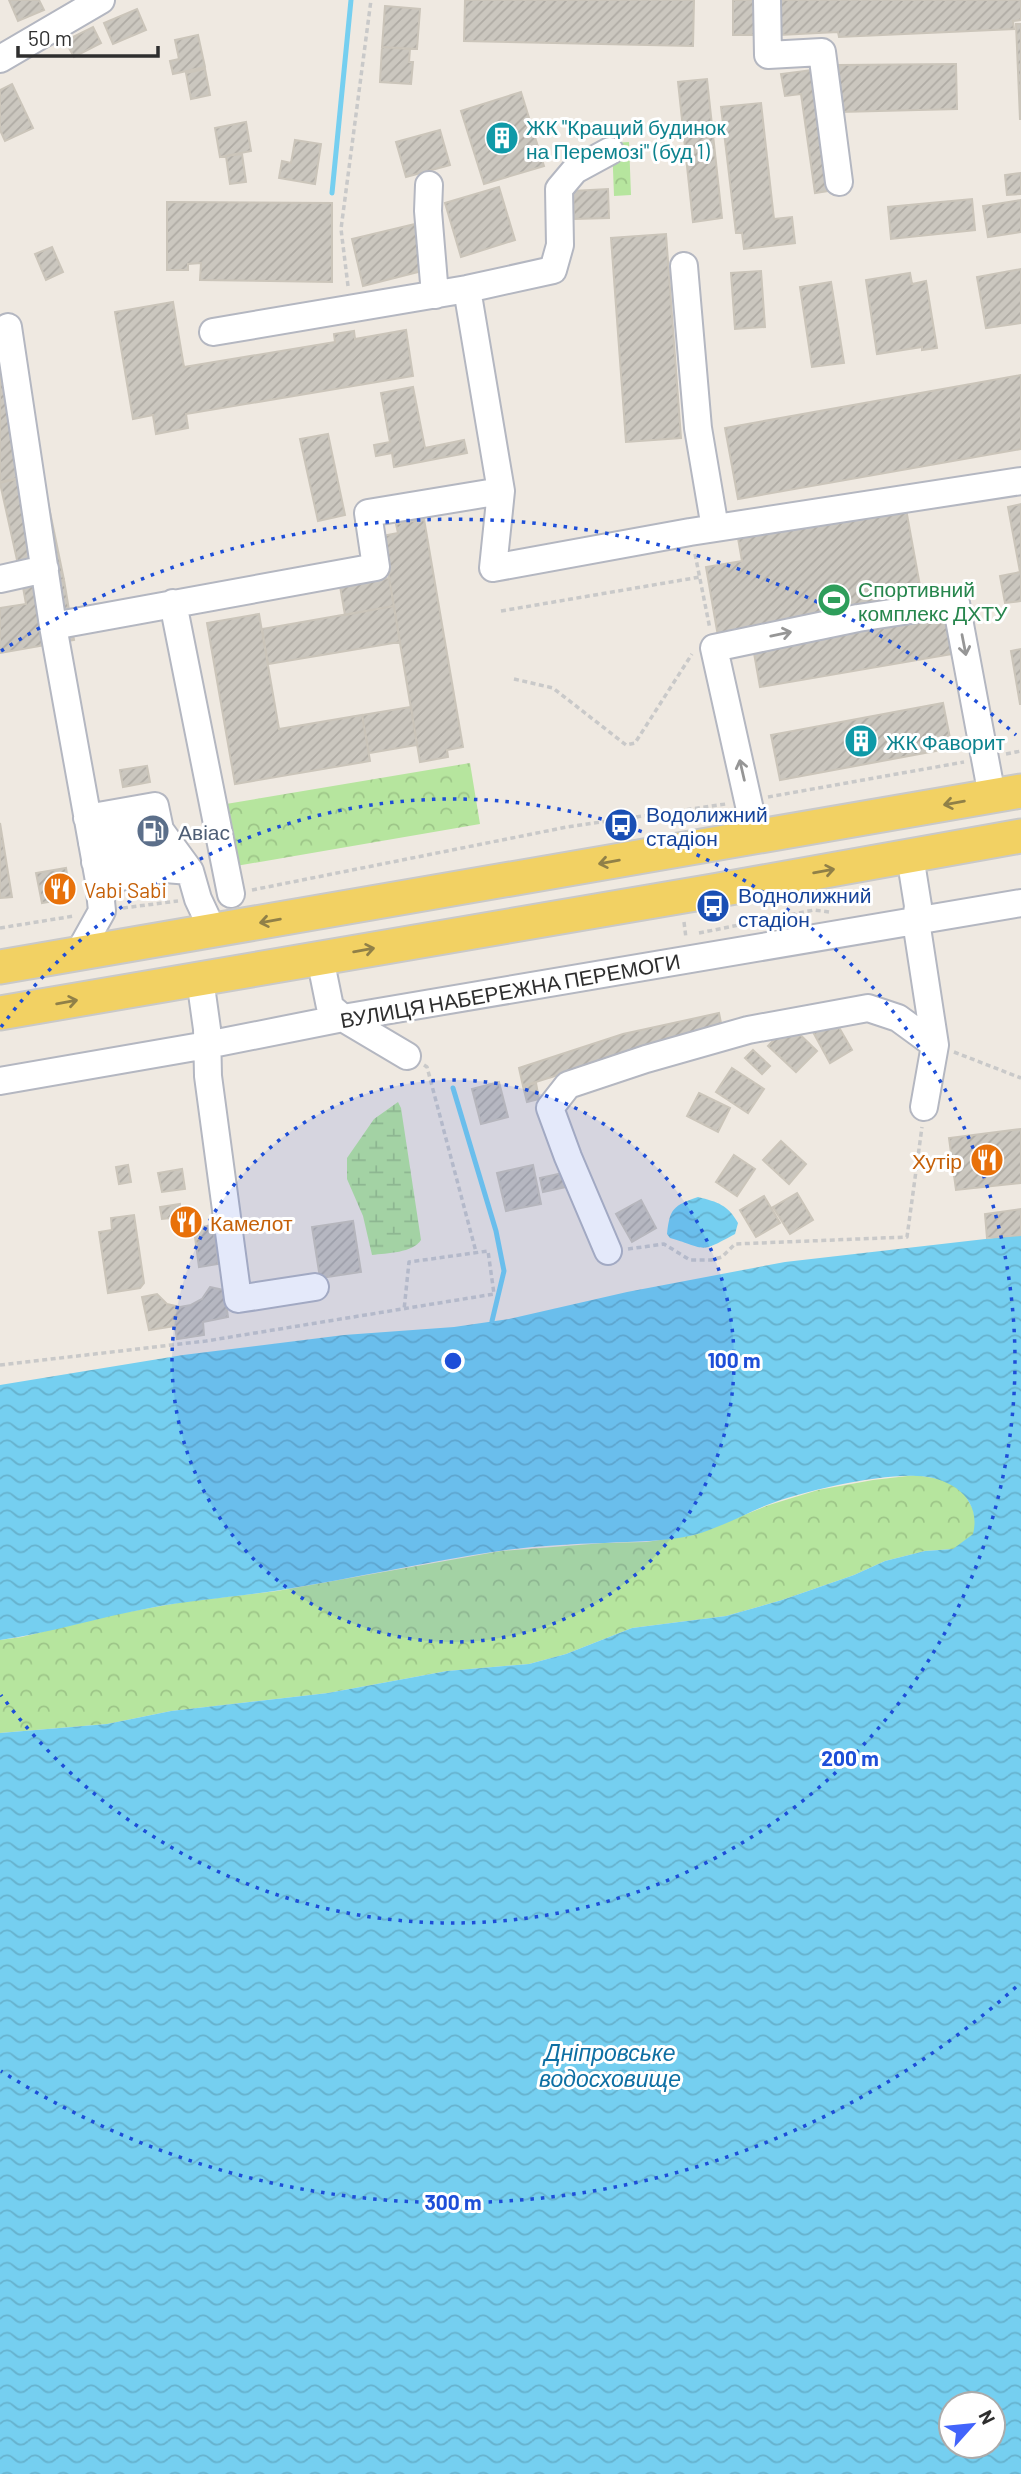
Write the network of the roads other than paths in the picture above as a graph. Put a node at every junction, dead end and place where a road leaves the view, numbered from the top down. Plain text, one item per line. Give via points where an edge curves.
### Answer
1 (102, 0) edge
2 (767, 0) edge
3 (0, 59) edge
4 (610, 151) dead end
5 (839, 182) dead end
6 (429, 185) dead end
7 (684, 266) dead end
8 (467, 289) junction
9 (435, 295) junction
10 (8, 327) dead end
11 (213, 332) dead end
12 (1021, 481) edge
13 (501, 491) junction
14 (702, 530) junction
15 (45, 569) junction
16 (0, 579) edge
17 (173, 603) junction
18 (53, 626) junction
19 (1007, 794) edge
20 (876, 817) junction
21 (1021, 836) edge
22 (756, 837) junction
23 (166, 839) junction
24 (93, 851) junction
25 (896, 858) junction
26 (190, 871) junction
27 (484, 884) junction
28 (231, 894) road end
29 (1021, 903) edge
30 (916, 921) junction
31 (491, 928) junction
32 (213, 931) junction
33 (78, 954) junction
34 (320, 958) junction
35 (0, 967) edge
36 (200, 979) junction
37 (0, 1013) edge
38 (343, 1018) junction
39 (207, 1045) junction
40 (935, 1045) junction
41 (407, 1056) road end
42 (0, 1080) edge
43 (925, 1107) road end
44 (608, 1251) road end
45 (315, 1287) dead end

1 - 3 street
2 - 5 street via 768,55 822,52
4 - 8 street via 575,170 559,189 560,245 554,270
6 - 9 street
7 - 14 street
8 - 9 street
8 - 13 street
9 - 11 street
10 - 15 street
12 - 14 street
13 - 14 street via 493,568
13 - 17 street via 368,513 376,567
15 - 16 street
15 - 18 street
17 - 18 street
17 - 28 street
18 - 24 street
19 -> 20 main road
22 -> 19 street via 705,640 956,603
20 - 22 main road
20 - 25 main road
21 - 25 main road
22 -> 27 main road
23 - 24 street
23 - 24 street via 155,806
23 - 26 street
24 - 26 street
24 - 33 street via 102,911
25 - 30 street via 918,906
31 -> 25 main road
26 - 32 street
27 - 31 main road
27 -> 32 main road
29 - 30 street, ВУЛИЦЯ НАБЕРЕЖНА ПЕРЕМОГИ
30 - 38 street, ВУЛИЦЯ НАБЕРЕЖНА ПЕРЕМОГИ
30 - 40 street
34 -> 31 main road
32 - 33 main road
33 - 35 main road
34 - 36 main road
34 - 38 street via 330,1007
37 -> 36 main road
36 - 39 street
38 - 39 street, ВУЛИЦЯ НАБЕРЕЖНА ПЕРЕМОГИ
38 - 41 street
39 - 42 street, ВУЛИЦЯ НАБЕРЕЖНА ПЕРЕМОГИ
39 - 45 street via 238,1299
40 - 43 street
40 - 44 street via 898,1018 868,1008 748,1030 568,1085 550,1108

